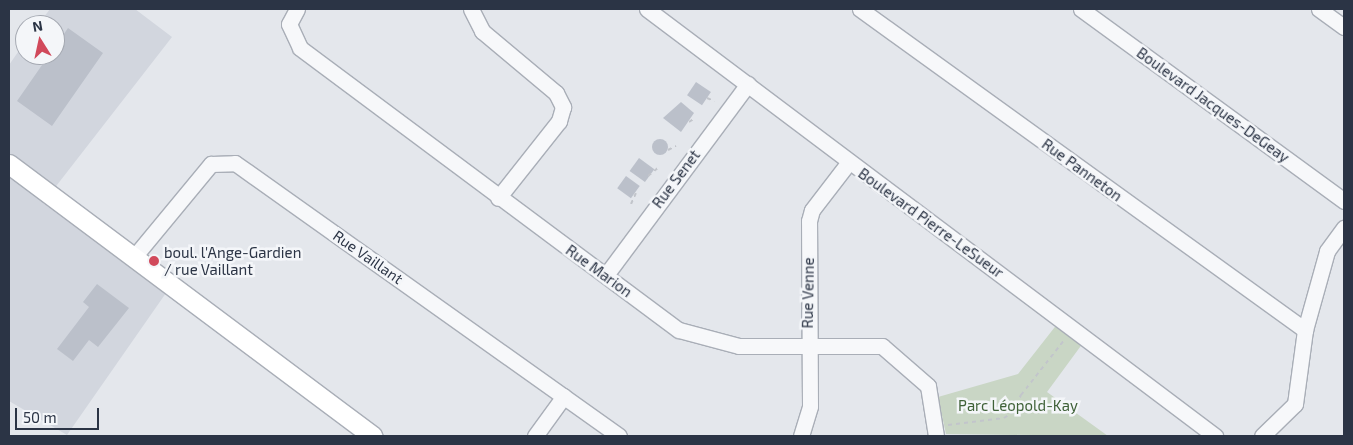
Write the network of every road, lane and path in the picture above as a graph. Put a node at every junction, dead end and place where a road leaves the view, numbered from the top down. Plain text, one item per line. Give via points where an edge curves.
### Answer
1 (298, 9) edge
2 (471, 9) edge
3 (647, 9) edge
4 (860, 9) edge
5 (1081, 9) edge
6 (1319, 9) edge
7 (1344, 27) edge
8 (748, 84) junction
9 (707, 98) dead end
10 (714, 101) dead end
11 (695, 118) dead end
12 (689, 122) dead end
13 (676, 146) dead end
14 (668, 150) dead end
15 (849, 162) junction
16 (9, 164) edge
17 (658, 168) dead end
18 (648, 176) dead end
19 (636, 192) dead end
20 (498, 198) junction
21 (1344, 201) edge
22 (631, 204) dead end
23 (1344, 228) edge
24 (134, 257) junction
25 (606, 275) junction
26 (1074, 328) junction
27 (1305, 330) junction
28 (808, 344) junction
29 (564, 396) junction
30 (936, 431) edge
31 (372, 436) edge
32 (535, 436) edge
33 (619, 436) edge
34 (801, 436) edge
35 (1215, 436) edge
36 (1262, 436) edge

1 - 20 street, Rue Marion via 288,24 300,48
2 - 20 street via 482,31 556,93 563,106 559,121
3 - 8 street, Boulevard Pierre-LeSueur
4 - 27 street, Rue Panneton
5 - 21 street, Boulevard Jacques-DeGeay
6 - 7 street
8 - 15 street, Boulevard Pierre-LeSueur
8 - 25 street, Rue Senet
9 - 10 path
11 - 12 path
13 - 14 path
15 - 26 street, Boulevard Pierre-LeSueur
15 - 28 street, Rue Venne via 812,210 809,221
16 - 24 main road
17 - 18 path
19 - 22 path
20 - 25 street, Rue Marion
23 - 27 street via 1327,251
24 - 29 street, Rue Vaillant via 211,164 235,163
24 - 31 main road
25 - 28 street, Rue Marion via 694,337 739,346
26 - 30 path via 1021,395 1014,412 1004,418
26 - 35 street, Boulevard Pierre-LeSueur
27 - 36 street via 1295,404
28 - 30 street, Rue Marion via 875,344 888,350 928,386
28 - 34 street, Rue Venne via 810,406
29 - 32 street
29 - 33 street, Rue Vaillant

